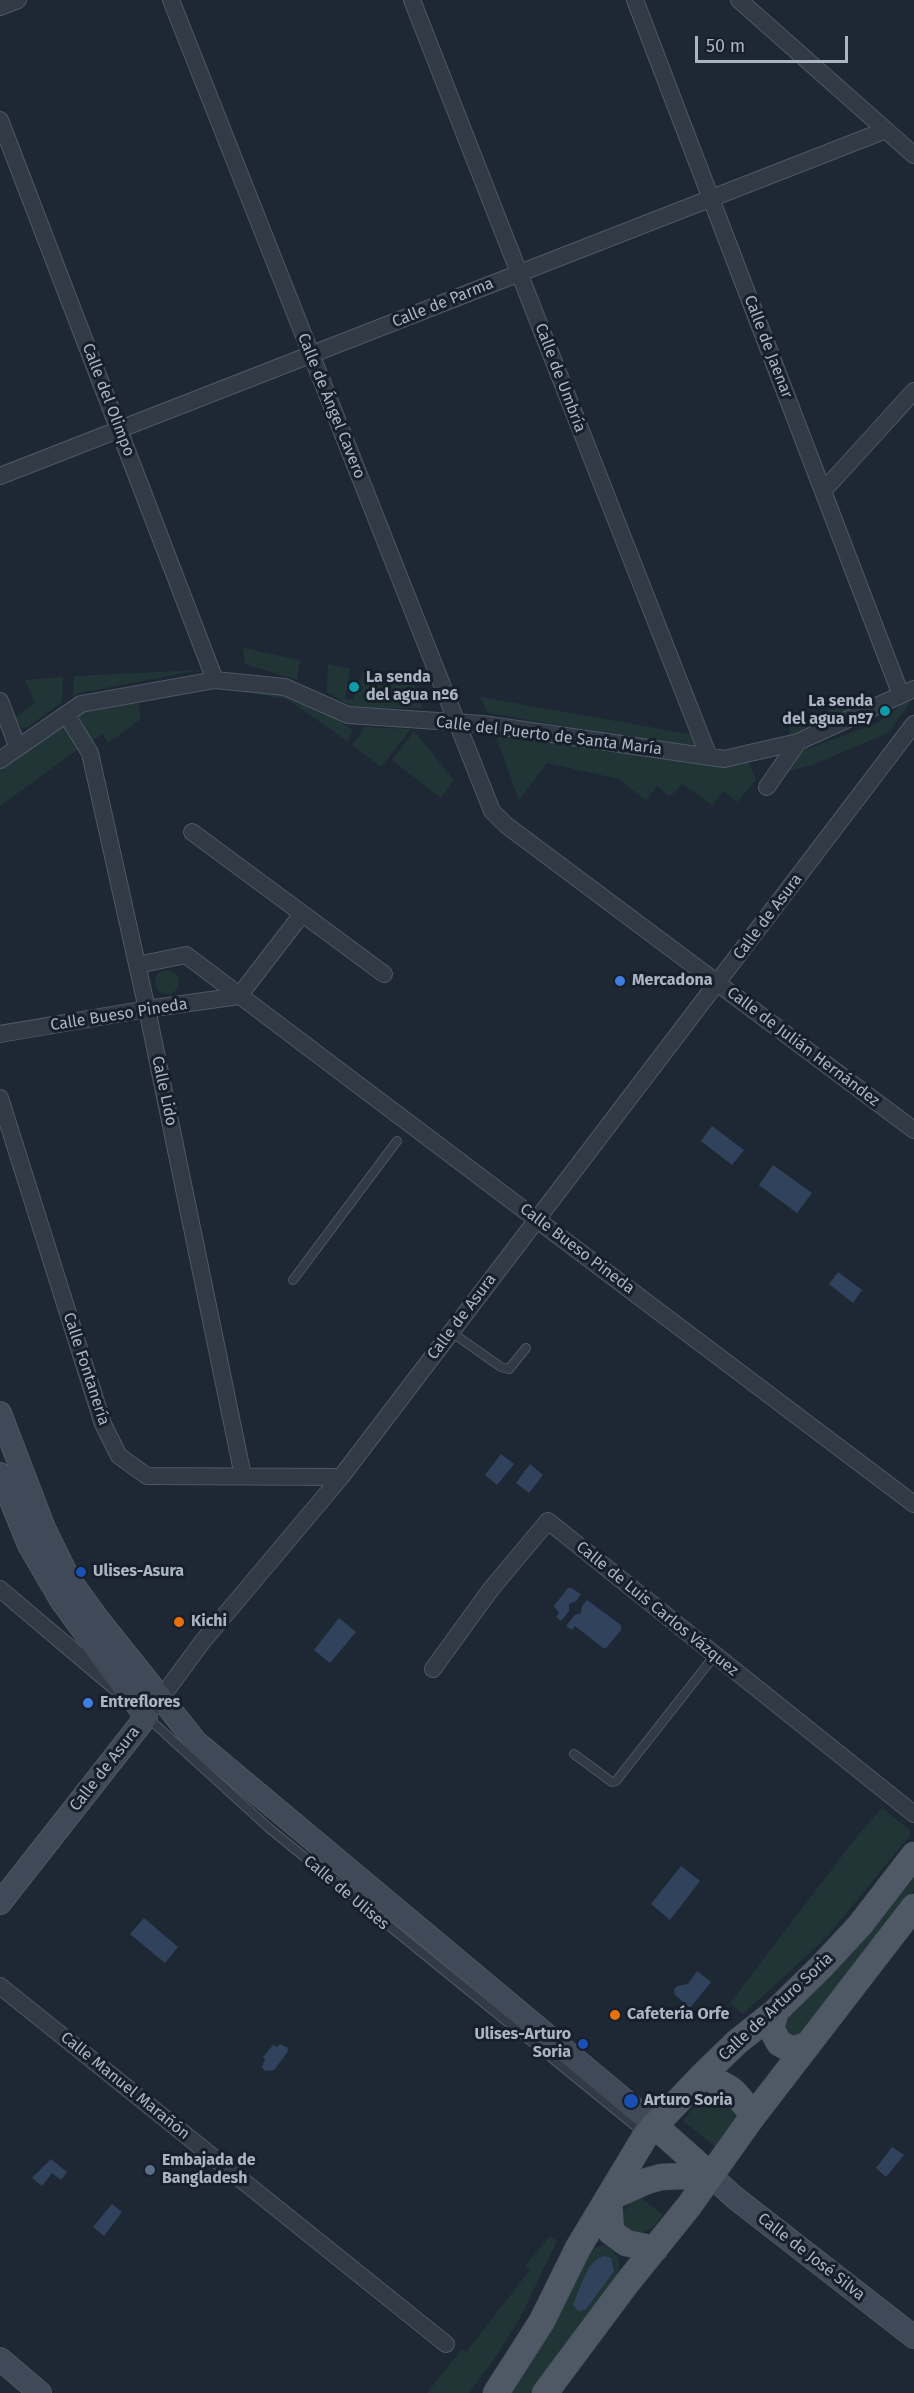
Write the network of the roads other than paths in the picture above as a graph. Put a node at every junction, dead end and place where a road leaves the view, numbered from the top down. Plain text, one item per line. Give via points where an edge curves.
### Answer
1 (18, 0) edge
2 (171, 0) edge
3 (412, 0) edge
4 (635, 0) edge
5 (739, 0) edge
6 (0, 7) edge
7 (0, 120) edge
8 (886, 130) junction
9 (914, 155) edge
10 (709, 198) junction
11 (519, 273) junction
12 (311, 355) junction
13 (914, 391) edge
14 (119, 430) junction
15 (0, 476) edge
16 (824, 490) junction
17 (215, 680) junction
18 (907, 692) edge
19 (0, 701) edge
20 (66, 714) junction
21 (457, 722) junction
22 (914, 723) edge
23 (798, 742) junction
24 (18, 747) junction
25 (709, 757) junction
26 (0, 760) edge
27 (767, 787) dead end
28 (492, 811) joint
29 (192, 832) dead end
30 (302, 914) junction
31 (137, 965) junction
32 (384, 974) dead end
33 (717, 983) junction
34 (239, 996) junction
35 (147, 1009) junction
36 (0, 1034) edge
37 (0, 1098) edge
38 (914, 1130) edge
39 (397, 1142) dead end
40 (537, 1219) junction
41 (293, 1280) dead end
42 (450, 1332) junction
43 (526, 1348) dead end
44 (0, 1413) edge
45 (243, 1476) junction
46 (340, 1477) junction
47 (2, 1484) edge
48 (914, 1504) edge
49 (0, 1589) edge
50 (715, 1655) junction
51 (432, 1669) dead end
52 (162, 1697) junction
53 (146, 1717) junction
54 (574, 1754) dead end
55 (914, 1814) edge
56 (914, 1855) edge
57 (0, 1903) edge
58 (914, 1907) edge
59 (0, 1986) edge
60 (776, 2011) junction
61 (808, 2045) junction
62 (702, 2076) junction
63 (753, 2116) junction
64 (654, 2136) junction
65 (710, 2175) junction
66 (609, 2198) junction
67 (655, 2249) junction
68 (914, 2337) edge
69 (446, 2344) dead end
70 (0, 2359) edge
71 (40, 2393) edge
72 (496, 2393) edge
73 (545, 2393) edge

1 - 6 street
2 - 12 street, Calle de Ángel Cavero
3 - 11 street, Calle de Umbría
4 - 10 street, Calle de Jaenar
5 - 8 street
7 - 14 street, Calle del Olimpo
8 - 9 street
8 - 10 street, Calle de Parma
10 - 11 street, Calle de Parma
10 - 16 street, Calle de Jaenar
11 - 12 street, Calle de Parma
11 - 25 street, Calle de Umbría
12 - 14 street, Calle de Parma
12 - 21 street, Calle de Ángel Cavero
13 - 16 street
14 - 15 street, Calle de Parma
14 - 17 street, Calle del Olimpo
16 - 18 street, Calle de Jaenar
17 - 20 street, Calle del Puerto de Santa María via 81,704
17 - 21 street, Calle del Puerto de Santa María via 285,687 348,716
18 - 23 street, Calle del Puerto de Santa María
19 - 24 street
20 - 24 street, Calle del Puerto de Santa María
20 - 31 street, Calle Lido via 90,753
21 - 25 street, Calle del Puerto de Santa María
21 - 28 street, Calle de Ángel Cavero
22 - 33 street, Calle de Asura
23 - 25 street, Calle del Puerto de Santa María via 724,759
23 - 27 street
24 - 26 street, Calle del Puerto de Santa María
28 - 33 street, Calle de Julián Hernández
29 - 30 street
30 - 32 street
30 - 34 street
31 - 34 street, Calle Bueso Pineda via 186,955
31 - 35 street, Calle Lido
33 - 38 street, Calle de Julián Hernández
33 - 40 street, Calle de Asura
34 - 35 street, Calle Bueso Pineda
34 - 40 street, Calle Bueso Pineda
35 - 36 street, Calle Bueso Pineda
35 - 45 street, Calle Lido
37 - 45 street, Calle Fontanería via 103,1424 119,1456 147,1476
39 - 41 lane
40 - 42 street, Calle de Asura
40 - 48 street, Calle Bueso Pineda
42 - 43 lane via 509,1369
42 - 46 street, Calle de Asura
44 - 52 street, Calle de Ulises via 44,1528 69,1579
45 - 46 street, Calle Fontanería
46 - 52 street, Calle de Asura via 203,1641
47 - 53 street via 29,1545 61,1600
49 - 53 street, Calle de Ulises via 103,1675
50 - 51 street, Calle de Luis Carlos Vázquez via 548,1521
50 - 54 lane via 616,1781 612,1782
50 - 55 street, Calle de Luis Carlos Vázquez
52 - 53 street, Calle de Asura
52 - 64 street, Calle de Ulises via 196,1742
53 - 57 street, Calle de Asura
53 - 64 lane, Calle de Ulises via 270,1829
56 - 60 main road, Calle de Arturo Soria via 861,1924
58 - 61 main road
59 - 69 street, Calle Manuel Marañón
60 - 61 main road via 771,2028 779,2043 792,2050
60 - 62 main road, Calle de Arturo Soria
61 - 63 main road
62 - 63 main road via 736,2092
62 - 64 main road, Calle de Arturo Soria
63 - 65 main road
64 - 65 main road
64 - 66 main road, Calle de Arturo Soria
65 - 66 main road via 661,2177
65 - 67 main road
65 - 68 street, Calle de José Silva
66 - 67 main road via 612,2232 626,2243
66 - 72 main road, Calle de Arturo Soria via 578,2248 542,2321
67 - 73 main road
70 - 71 street

